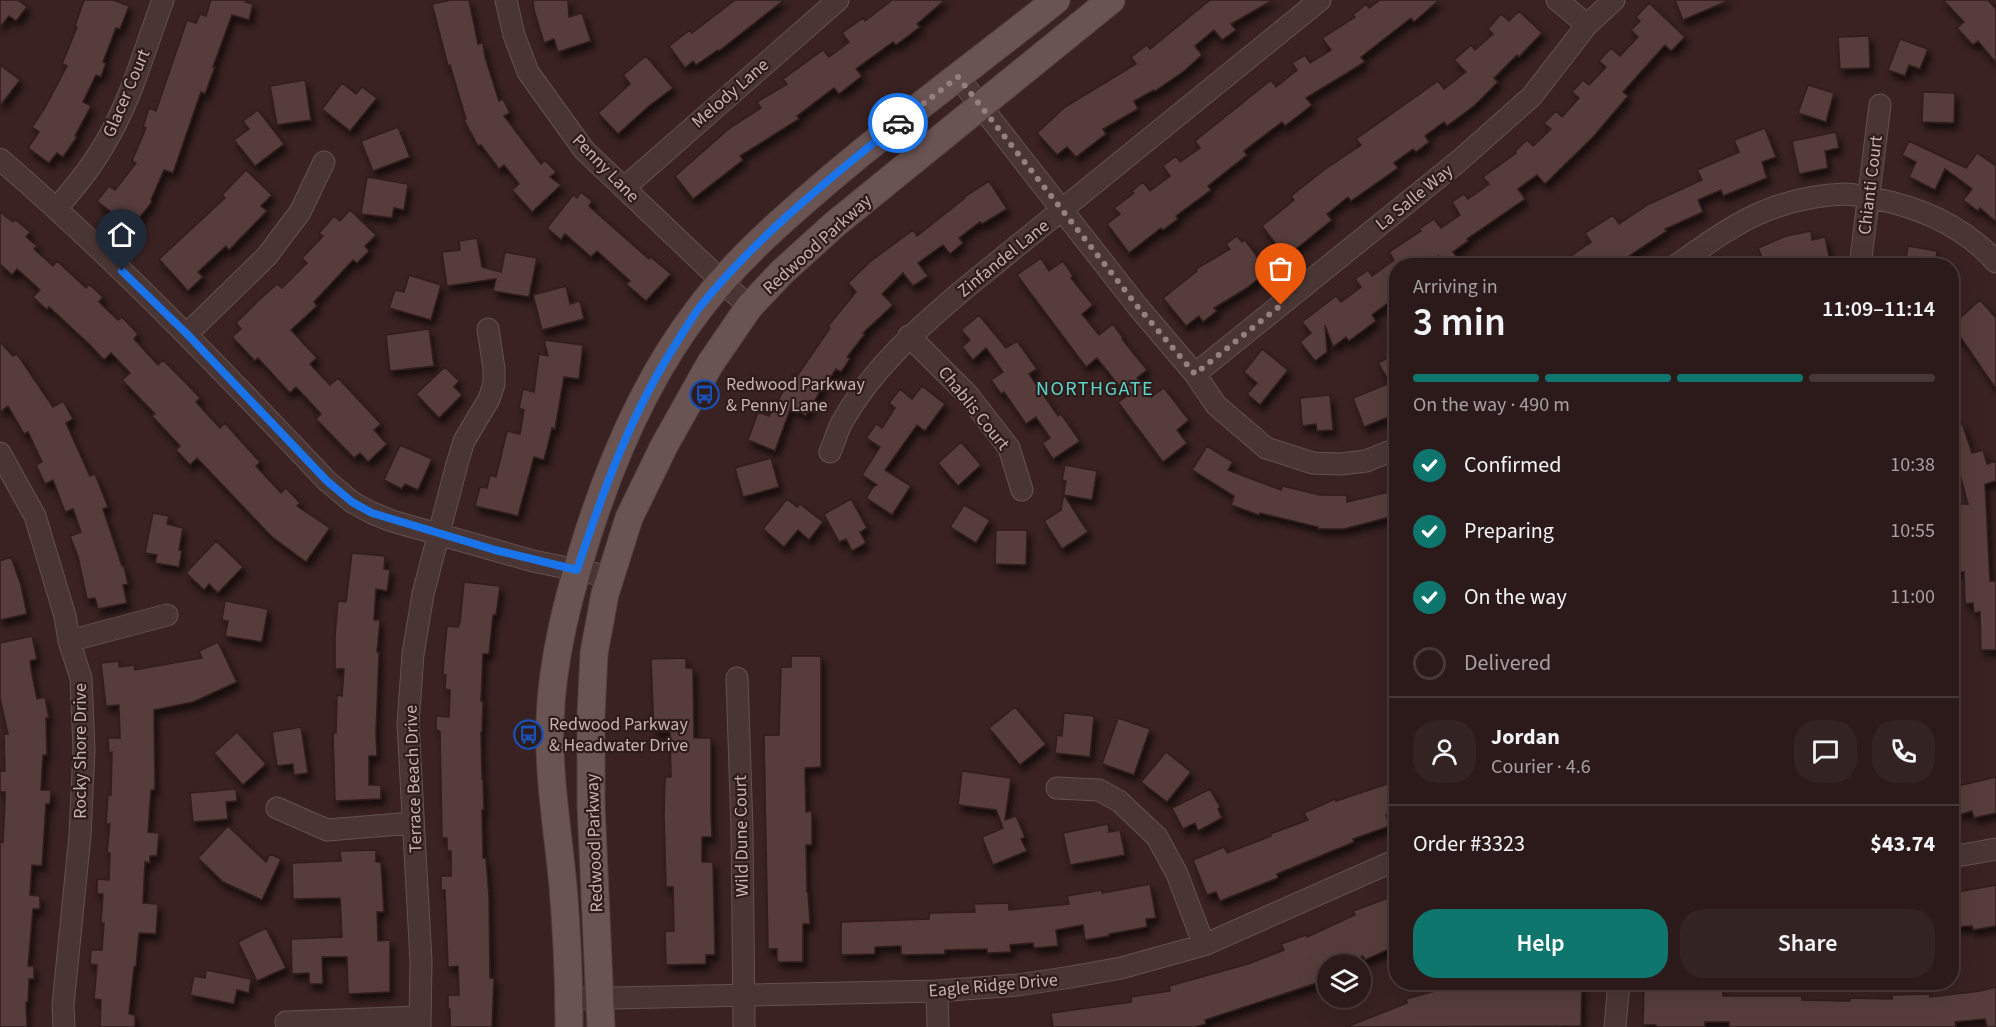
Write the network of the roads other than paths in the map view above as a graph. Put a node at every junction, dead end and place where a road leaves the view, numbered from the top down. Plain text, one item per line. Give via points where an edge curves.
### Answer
1 (163, 0) edge
2 (506, 0) edge
3 (838, 0) edge
4 (1056, 0) edge
5 (1111, 0) edge
6 (1320, 0) edge
7 (1557, 0) edge
8 (1614, 0) edge
9 (1587, 25) junction
10 (958, 77) junction
11 (981, 105) junction
12 (1880, 105) dead end
13 (0, 159) edge
14 (324, 162) dead end
15 (624, 188) junction
16 (1868, 198) junction
17 (57, 208) junction
18 (1063, 209) junction
19 (1686, 258) edge
20 (1861, 258) edge
21 (1996, 262) edge
22 (722, 282) junction
23 (750, 307) junction
24 (488, 329) dead end
25 (187, 334) junction
26 (909, 336) junction
27 (1195, 374) junction
28 (830, 452) dead end
29 (1389, 452) edge
30 (0, 453) edge
31 (1022, 490) dead end
32 (438, 535) junction
33 (577, 570) junction
34 (610, 577) junction
35 (167, 615) dead end
36 (69, 642) junction
37 (737, 678) dead end
38 (1057, 788) dead end
39 (277, 808) dead end
40 (413, 823) junction
41 (1996, 849) edge
42 (1959, 856) edge
43 (1389, 863) edge
44 (1204, 945) junction
45 (1617, 990) edge
46 (937, 992) junction
47 (744, 995) junction
48 (601, 998) junction
49 (568, 999) junction
50 (285, 1022) dead end
51 (420, 1022) edge
52 (64, 1027) edge
53 (569, 1027) edge
54 (601, 1027) edge
55 (744, 1027) edge
56 (938, 1027) edge
57 (1615, 1027) edge

1 - 17 street, Glacer Court via 118,119 90,167
2 - 15 street, Penny Lane via 528,72 584,150
3 - 15 street, Melody Lane
4 - 10 main road, Redwood Parkway
5 - 11 main road, Redwood Parkway
6 - 18 street, Zinfandel Lane
7 - 9 street
8 - 9 street, La Salle Way
9 - 27 street, La Salle Way via 1532,96 1469,152
10 - 11 street
10 - 22 main road, Redwood Parkway via 768,233
11 - 18 street
11 - 23 main road, Redwood Parkway via 835,224
12 - 16 street, Chianti Court
13 - 17 street
14 - 25 street via 300,212 267,256
15 - 22 street, Penny Lane
16 - 19 street via 1846,194 1802,199 1763,211
16 - 20 street, Chianti Court
16 - 21 street via 1932,215 1961,231
17 - 25 street
18 - 26 street, Zinfandel Lane
18 - 27 street
22 - 23 street, Penny Lane
22 - 33 main road, Redwood Parkway via 699,309 660,369 634,419 599,502
23 - 34 main road, Redwood Parkway via 711,364 664,446 629,518
24 - 32 street, Terrace Beach Drive via 494,384 465,441
25 - 32 street via 327,481 352,502 372,513
26 - 28 street, Zinfandel Lane via 842,423
26 - 31 street, Chablis Court via 968,395 1009,448
27 - 29 street via 1216,405 1273,451 1313,463 1341,464 1366,461
30 - 36 street, Rocky Shore Drive via 35,516 65,615
32 - 33 street
32 - 40 street, Terrace Beach Drive via 413,654 408,724
33 - 34 street
33 - 49 main road, Redwood Parkway via 558,655 550,720
34 - 48 main road, Redwood Parkway via 594,653 591,715 591,805
35 - 36 street
36 - 52 street, Rocky Shore Drive via 81,678 84,749
37 - 47 street, Wild Dune Court
38 - 44 street via 1099,790 1119,801 1157,837 1177,874
39 - 40 street via 327,831
40 - 51 street, Terrace Beach Drive via 421,961
41 - 42 street
43 - 44 street, Eagle Ridge Drive
44 - 46 street, Eagle Ridge Drive via 1071,977
45 - 57 street
46 - 47 street, Eagle Ridge Drive
46 - 56 street
47 - 48 street, Eagle Ridge Drive
47 - 55 street, Wild Dune Court
48 - 49 street, Eagle Ridge Drive
48 - 54 main road, Redwood Parkway
49 - 53 main road, Redwood Parkway
50 - 51 street

